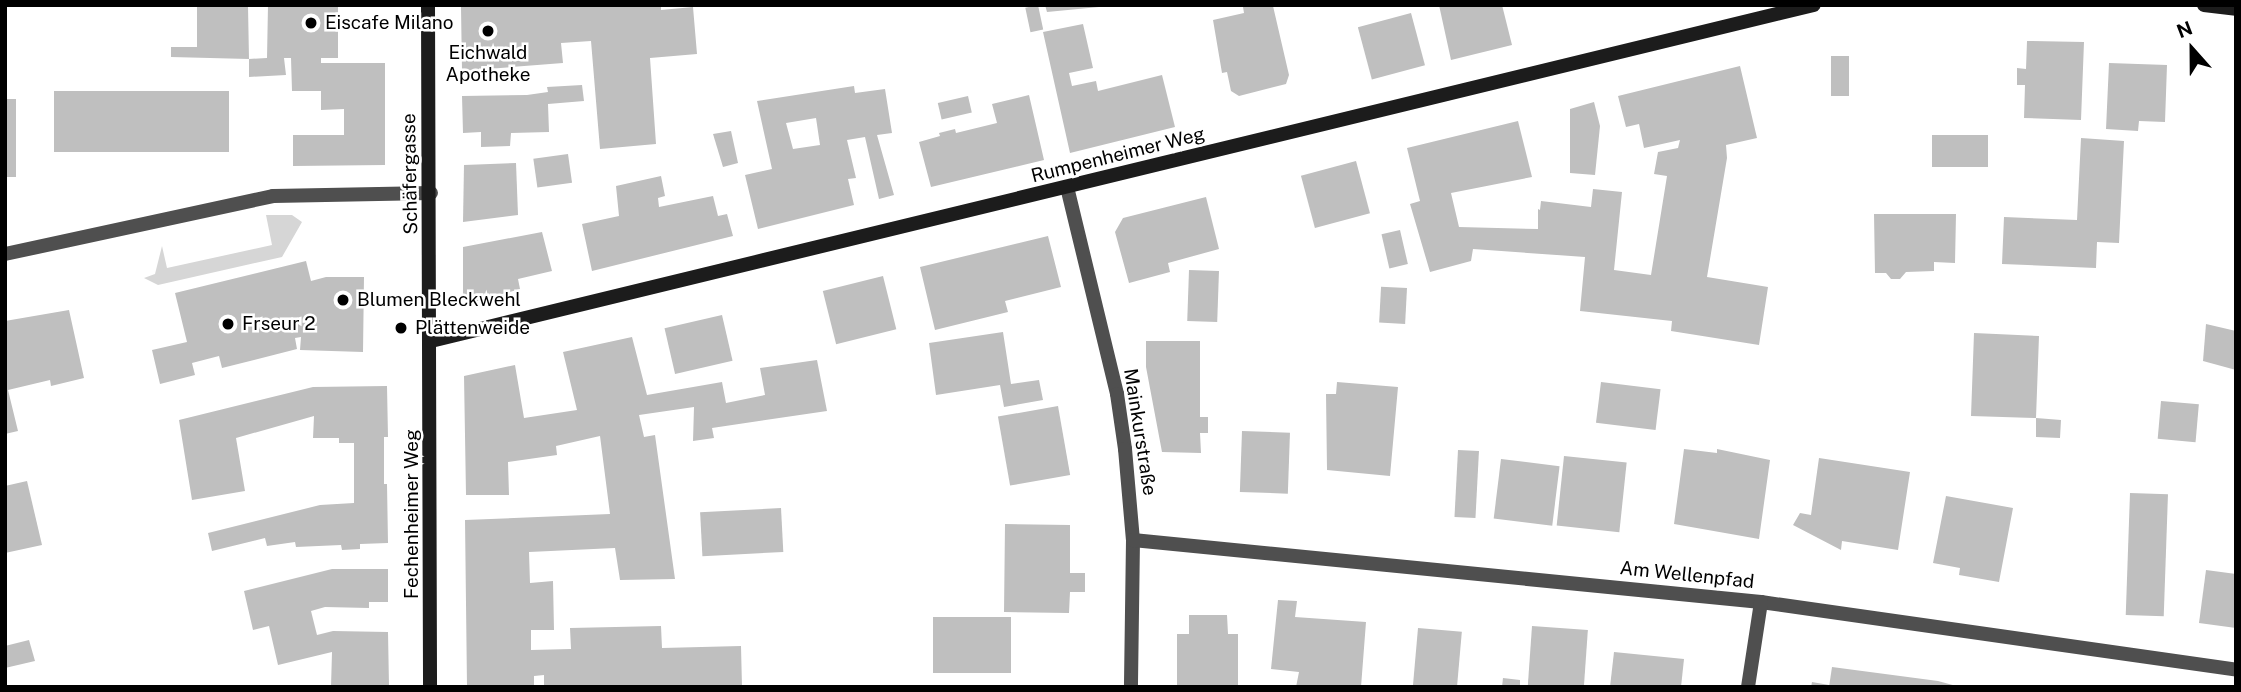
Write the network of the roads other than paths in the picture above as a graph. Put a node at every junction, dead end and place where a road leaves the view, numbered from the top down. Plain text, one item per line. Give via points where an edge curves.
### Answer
1 (428, 5) edge
2 (1814, 5) edge
3 (2204, 5) edge
4 (2236, 9) edge
5 (1067, 187) junction
6 (431, 193) junction
7 (5, 254) edge
8 (431, 341) junction
9 (1133, 540) junction
10 (1761, 602) junction
11 (2236, 670) edge
12 (430, 687) edge
13 (1131, 687) edge
14 (1748, 687) edge

1 - 6 street, Schäfergasse
2 - 5 street, Rumpenheimer Weg
3 - 4 street
5 - 8 street, Rumpenheimer Weg
5 - 9 street, Mainkurstraße via 1117,394
6 - 7 street via 273,197
6 - 8 street, Schäfergasse
8 - 12 street, Fechenheimer Weg
9 - 10 street, Am Wellenpfad
9 - 13 street, Mainkurstraße
10 - 11 street, Am Wellenpfad
10 - 14 street

